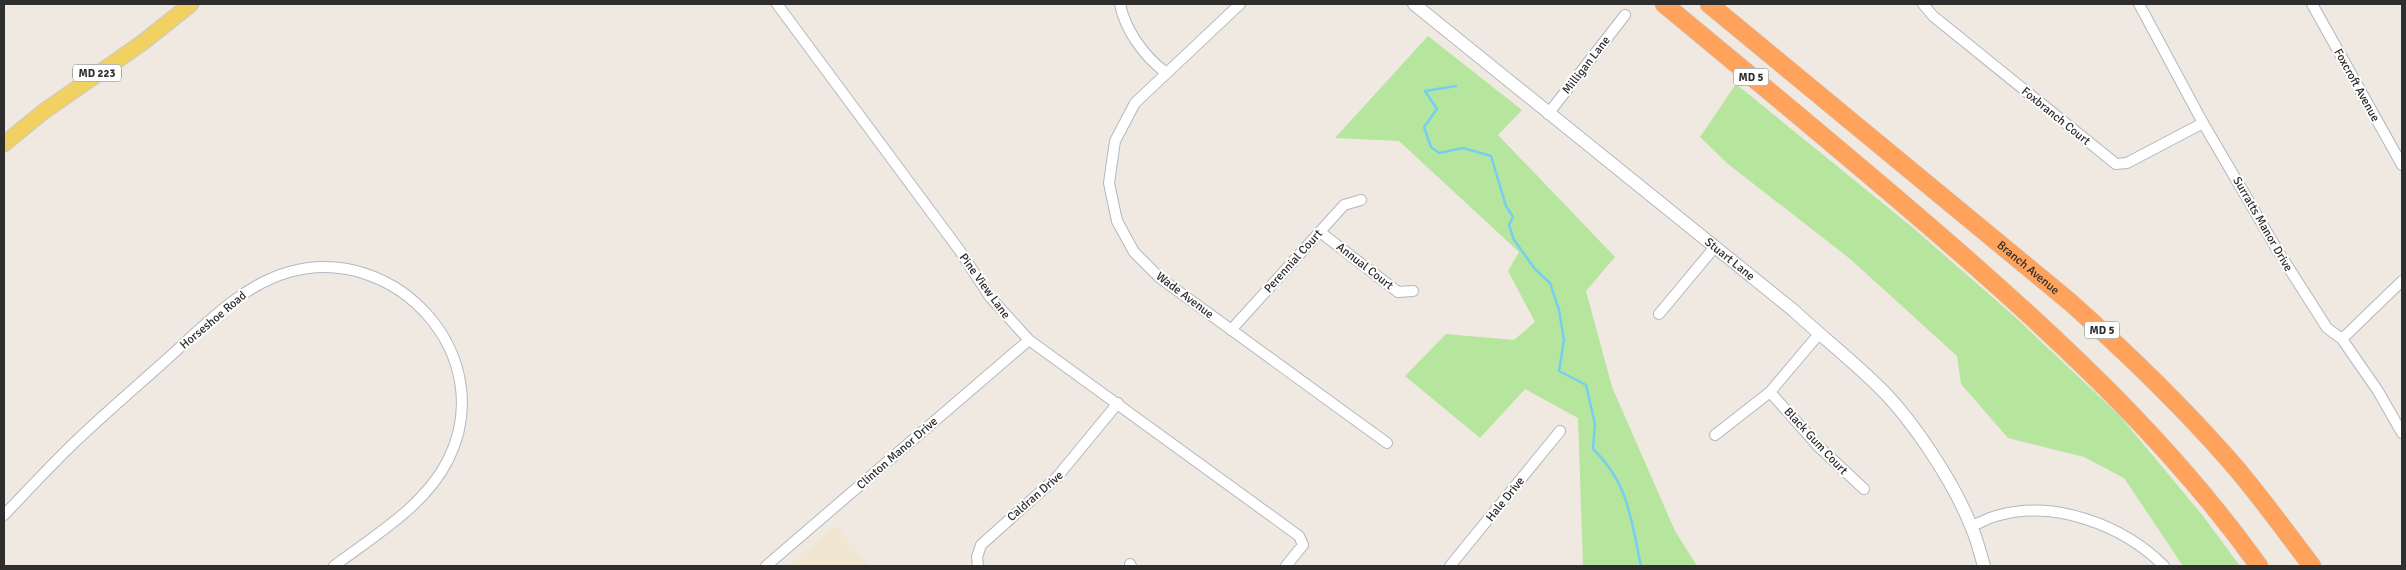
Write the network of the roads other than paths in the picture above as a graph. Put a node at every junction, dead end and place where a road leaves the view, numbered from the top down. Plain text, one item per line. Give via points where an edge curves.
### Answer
1 (191, 4) edge
2 (776, 4) edge
3 (1120, 4) edge
4 (1240, 4) edge
5 (1414, 4) edge
6 (1664, 4) edge
7 (1709, 4) edge
8 (1923, 4) edge
9 (2139, 4) edge
10 (2312, 4) edge
11 (1624, 15) dead end
12 (1165, 72) junction
13 (1548, 114) junction
14 (2203, 123) junction
15 (4, 144) edge
16 (2402, 165) edge
17 (1361, 200) dead end
18 (1320, 232) junction
19 (1714, 248) junction
20 (2402, 281) edge
21 (1413, 291) dead end
22 (1659, 314) dead end
23 (1231, 330) junction
24 (1819, 334) junction
25 (2342, 339) junction
26 (1028, 340) junction
27 (1770, 392) junction
28 (1118, 403) junction
29 (1560, 431) dead end
30 (2402, 432) edge
31 (1715, 435) dead end
32 (1388, 443) dead end
33 (1864, 490) dead end
34 (4, 515) edge
35 (1971, 526) junction
36 (334, 566) edge
37 (766, 566) edge
38 (978, 566) edge
39 (1286, 566) edge
40 (1450, 566) edge
41 (1984, 566) edge
42 (2164, 566) edge
43 (2259, 566) edge
44 (2312, 566) edge

1 - 15 main road, MD 223
2 - 26 street, Pine View Lane via 960,251 990,297
3 - 12 street via 1133,37 1152,62
4 - 12 street, Wade Avenue
5 - 13 street, Stuart Lane
6 - 43 highway, MD 5 via 1915,214 2055,337 2195,482
7 - 44 highway, Branch Avenue / MD 5 via 2117,344 2231,462
8 - 14 street, Foxbranch Court via 1933,16 2116,164 2128,164
9 - 14 street, Surratts Manor Drive
10 - 16 street, Foxcroft Avenue
11 - 13 street, Milligan Lane
12 - 23 street, Wade Avenue via 1135,103 1115,141 1109,183 1117,220 1134,252 1160,278
13 - 19 street, Stuart Lane
14 - 25 street, Surratts Manor Drive via 2317,314 2327,328
17 - 18 street, Perennial Court via 1344,205
18 - 21 street, Annual Court via 1398,292
18 - 23 street, Perennial Court
19 - 22 street
19 - 24 street, Stuart Lane
20 - 25 street
23 - 32 street, Wade Avenue
24 - 27 street
24 - 35 street, Stuart Lane via 1883,390 1919,435
25 - 30 street, Surratts Manor Drive
26 - 28 street, Pine View Lane
26 - 37 street, Clinton Manor Drive
27 - 31 street
27 - 33 street, Black Gum Court via 1818,446
28 - 38 street, Caldran Drive via 1057,478 981,545
28 - 39 street, Pine View Lane via 1301,538 1302,547
29 - 40 street, Hale Drive
34 - 36 street, Horseshoe Road via 75,442 231,302 262,282 288,272 312,267 346,269 385,280 423,309 445,340 455,364 461,399 455,441 439,476 415,503
35 - 41 street, Stuart Lane
35 - 42 street via 2018,512 2068,514 2134,540

